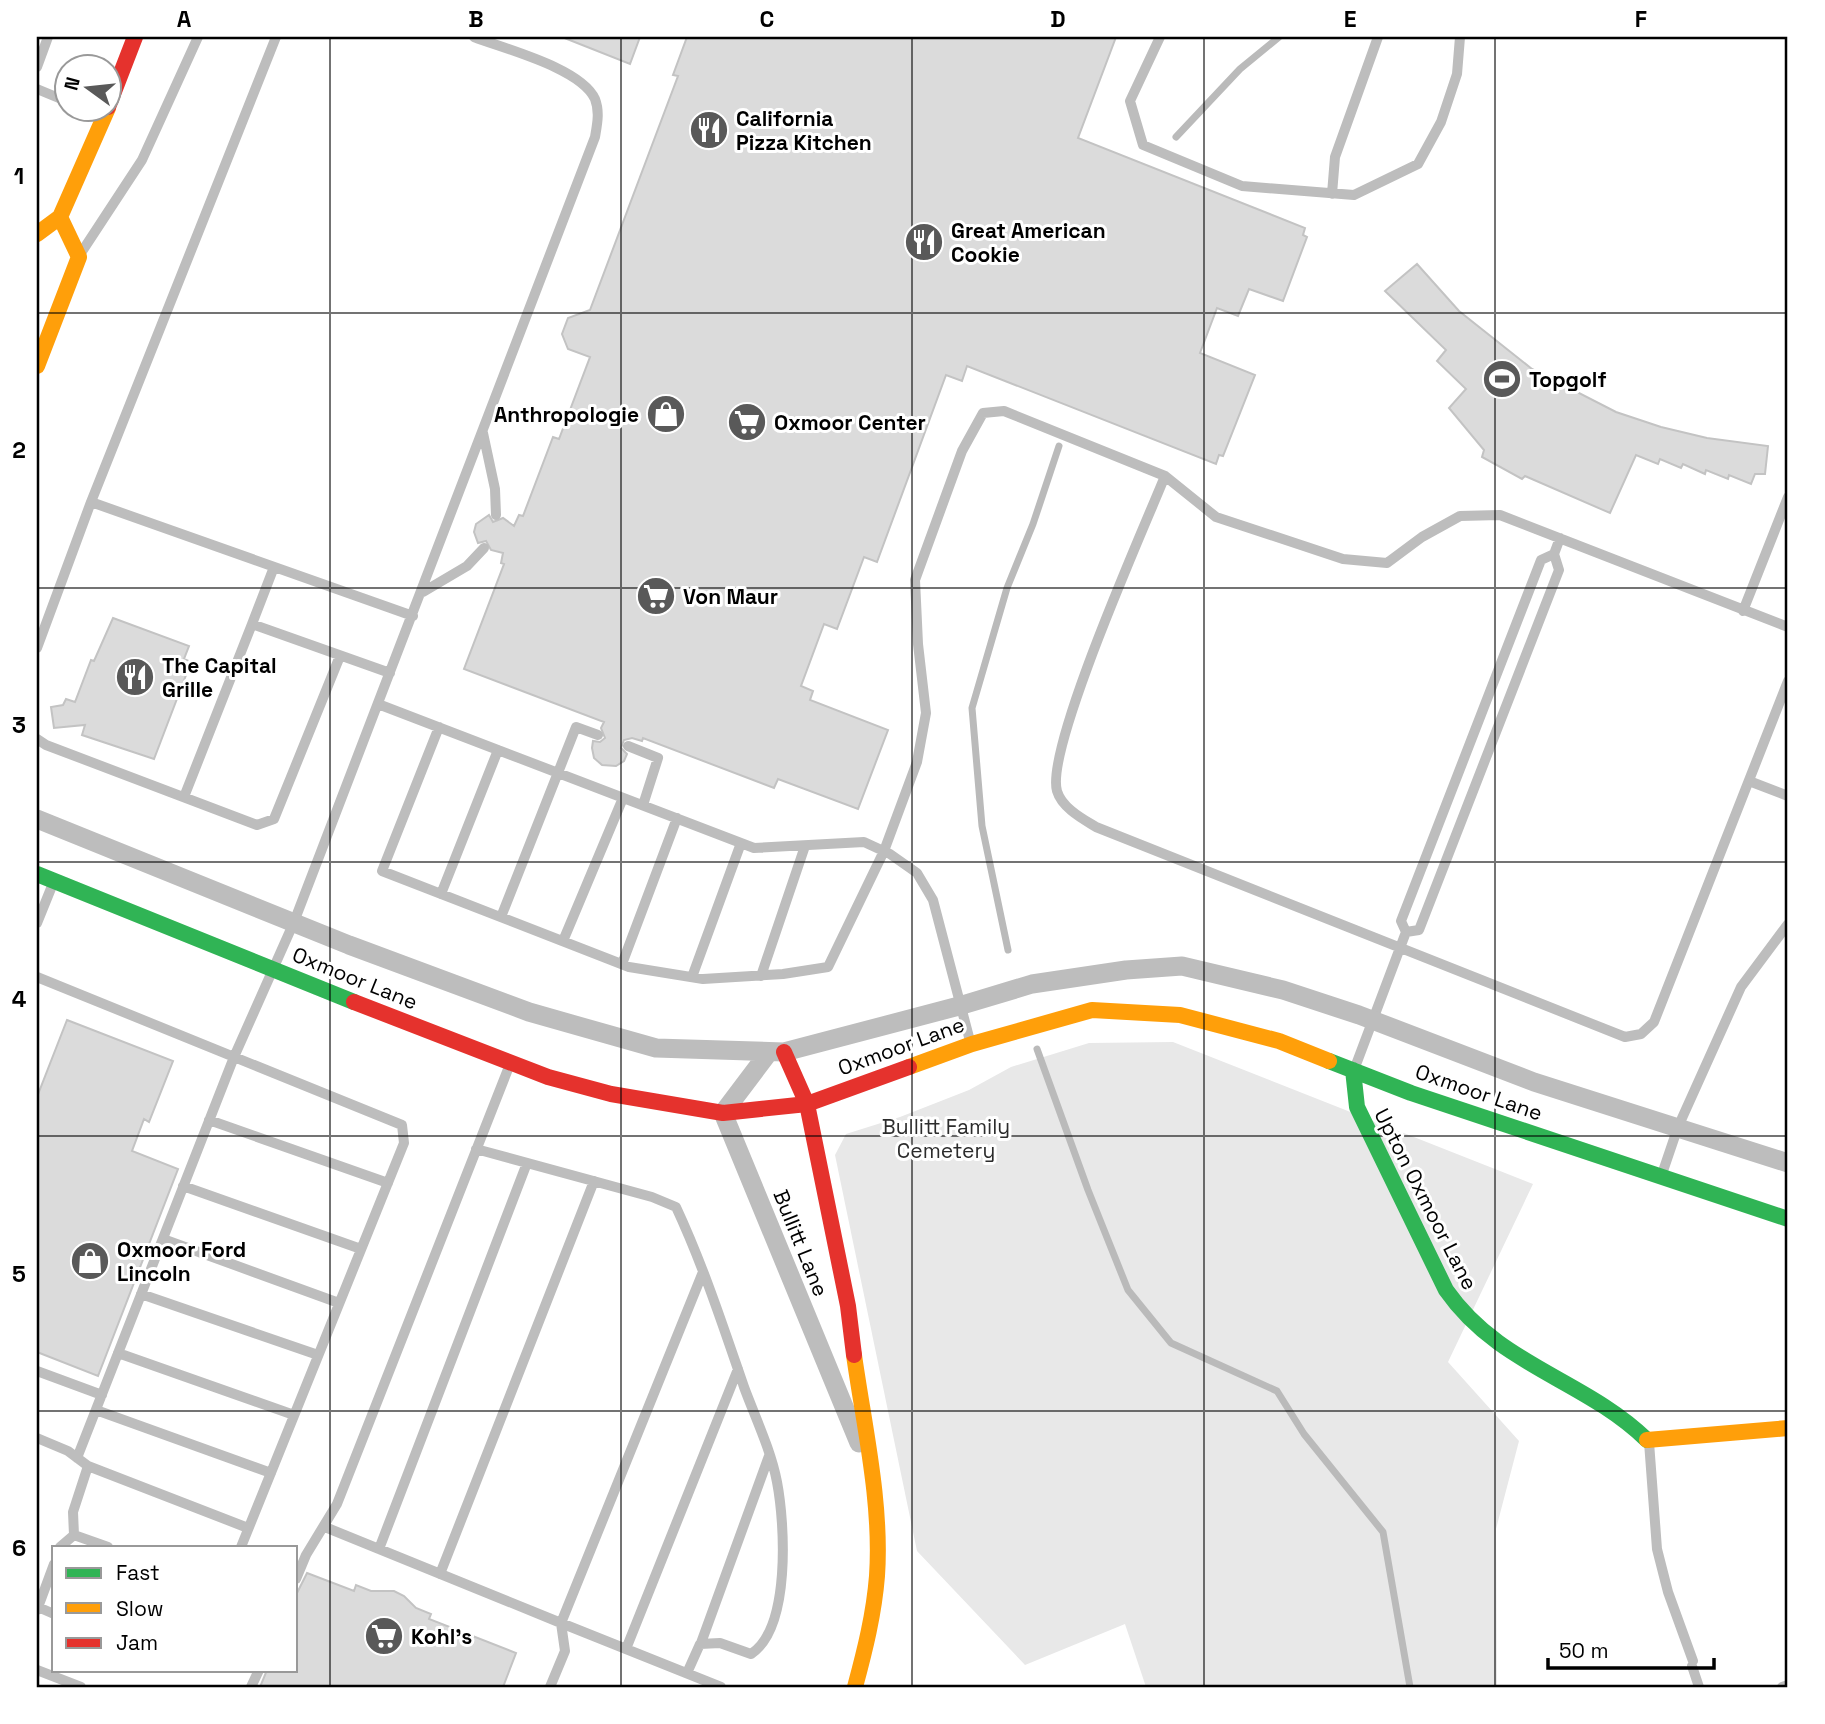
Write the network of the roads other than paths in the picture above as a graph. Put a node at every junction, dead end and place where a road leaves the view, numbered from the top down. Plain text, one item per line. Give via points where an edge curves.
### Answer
1 (48, 37) edge
2 (135, 37) edge
3 (198, 37) edge
4 (276, 37) edge
5 (474, 37) edge
6 (1160, 37) edge
7 (1378, 37) edge
8 (1460, 37) edge
9 (37, 67) edge
10 (122, 68) edge
11 (99, 122) edge
12 (1332, 194) junction
13 (54, 216) junction
14 (37, 234) edge
15 (79, 257) junction
16 (37, 366) edge
17 (482, 433) junction
18 (1165, 476) junction
19 (1788, 497) edge
20 (91, 502) junction
21 (496, 515) dead end
22 (1560, 538) junction
23 (484, 548) dead end
24 (1554, 554) junction
25 (274, 567) junction
26 (423, 592) junction
27 (1744, 611) junction
28 (413, 617) junction
29 (252, 624) junction
30 (1788, 627) edge
31 (37, 648) edge
32 (340, 656) junction
33 (390, 674) junction
34 (1787, 685) edge
35 (378, 704) junction
36 (439, 727) junction
37 (598, 735) dead end
38 (37, 739) edge
39 (628, 746) dead end
40 (498, 750) junction
41 (559, 774) junction
42 (1749, 780) junction
43 (1788, 796) edge
44 (184, 797) junction
45 (623, 798) junction
46 (643, 806) junction
47 (677, 818) junction
48 (37, 819) edge
49 (741, 843) junction
50 (805, 846) junction
51 (884, 851) junction
52 (37, 874) edge
53 (54, 881) junction
54 (441, 894) junction
55 (501, 917) junction
56 (294, 922) junction
57 (37, 923) edge
58 (1788, 924) edge
59 (1406, 932) junction
60 (564, 941) junction
61 (1400, 946) junction
62 (622, 964) junction
63 (275, 970) junction
64 (761, 976) junction
65 (37, 977) edge
66 (692, 977) junction
67 (959, 1006) junction
68 (1373, 1020) junction
69 (971, 1044) junction
70 (776, 1052) junction
71 (234, 1057) junction
72 (510, 1063) junction
73 (1353, 1070) junction
74 (807, 1104) junction
75 (723, 1113) junction
76 (209, 1119) junction
77 (1678, 1128) junction
78 (477, 1149) junction
79 (527, 1163) junction
80 (1788, 1163) edge
81 (1661, 1177) junction
82 (594, 1181) junction
83 (388, 1182) junction
84 (183, 1186) junction
85 (1788, 1219) edge
86 (163, 1239) junction
87 (361, 1249) junction
88 (703, 1272) junction
89 (141, 1294) junction
90 (339, 1303) junction
91 (118, 1353) junction
92 (318, 1355) junction
93 (738, 1369) junction
94 (37, 1371) edge
95 (102, 1395) junction
96 (96, 1410) junction
97 (294, 1415) junction
98 (1788, 1428) edge
99 (37, 1438) edge
100 (1649, 1442) junction
101 (769, 1456) junction
102 (77, 1458) junction
103 (866, 1461) junction
104 (88, 1466) junction
105 (271, 1473) junction
106 (325, 1527) junction
107 (248, 1528) junction
108 (74, 1535) junction
109 (61, 1546) edge
110 (105, 1546) edge
111 (241, 1546) edge
112 (379, 1549) junction
113 (52, 1569) edge
114 (298, 1574) edge
115 (440, 1574) junction
116 (37, 1609) edge
117 (561, 1623) junction
118 (701, 1643) junction
119 (626, 1649) junction
120 (37, 1670) edge
121 (687, 1674) junction
122 (1788, 1685) edge
123 (81, 1687) edge
124 (550, 1687) edge
125 (721, 1687) edge
126 (855, 1687) edge
127 (1699, 1687) edge
128 (1782, 1687) edge

1 - 9 lane
2 - 10 street
3 - 15 lane via 142,160
4 - 20 lane
5 - 17 lane via 578,79 595,100 598,121 584,170
6 - 12 lane via 1130,101 1143,145 1242,186
7 - 12 lane via 1335,157
8 - 12 lane via 1453,86 1418,164 1354,195
11 - 13 street
13 - 14 street
13 - 15 street
15 - 16 street
17 - 21 lane
17 - 26 lane
18 - 22 lane via 1216,517 1343,559 1387,563 1460,516 1500,515
18 - 51 lane via 1004,411 982,413 962,451 915,580 926,713 917,762
18 - 61 lane via 1069,718 1057,768 1057,792 1074,813 1096,827
19 - 27 lane
20 - 25 lane
20 - 31 lane
22 - 24 lane
22 - 27 lane
23 - 26 lane via 467,566
24 - 59 lane via 1541,560 1401,921
24 - 59 lane via 1559,570 1419,930
25 - 28 lane
25 - 29 lane
26 - 28 lane
27 - 30 lane
28 - 33 lane
29 - 32 lane
29 - 44 lane
32 - 33 lane
32 - 44 lane via 274,819 257,825
33 - 35 lane
34 - 42 lane
35 - 36 lane
35 - 56 lane
36 - 40 lane
36 - 54 lane via 382,871
37 - 41 lane via 576,727
38 - 44 lane
39 - 46 lane via 659,758
40 - 41 lane
40 - 54 lane
41 - 45 lane
41 - 55 lane
42 - 43 lane
42 - 61 lane via 1654,1022 1641,1034 1625,1037
45 - 46 lane
45 - 60 lane
46 - 47 lane
47 - 49 lane
47 - 62 lane
48 - 56 street, Oxmoor Lane
49 - 50 lane via 754,848
49 - 66 lane
50 - 51 lane via 864,842
50 - 64 lane
51 - 64 lane via 828,967
51 - 67 lane via 917,873 933,900
52 - 53 street, Oxmoor Lane
53 - 57 lane
53 - 63 street, Oxmoor Lane
54 - 55 lane
55 - 60 lane
56 - 63 lane
56 - 70 street, Oxmoor Lane via 591,1032 656,1048
58 - 77 lane via 1741,987
59 - 61 lane
60 - 62 lane
61 - 68 lane
62 - 66 lane
63 - 71 lane via 264,985
63 - 72 street, Oxmoor Lane
64 - 66 lane
65 - 71 lane
67 - 68 street, Oxmoor Lane via 1032,984 1182,966 1269,986
67 - 69 lane
67 - 70 street, Oxmoor Lane
68 - 73 lane
68 - 77 street, Oxmoor Lane via 1534,1083
69 - 73 street, Oxmoor Lane via 1092,1010 1180,1015 1279,1041
69 - 74 street, Oxmoor Lane
70 - 74 street, Bullitt Lane
70 - 75 street
71 - 76 lane
71 - 83 lane via 402,1125 404,1143
72 - 75 street, Oxmoor Lane via 611,1094
72 - 78 lane
73 - 81 street, Oxmoor Lane
73 - 100 street, Upton Oxmoor Lane via 1357,1107 1460,1310 1496,1344 1622,1416
74 - 75 street, Oxmoor Lane
74 - 103 street, Bullitt Lane via 848,1306
75 - 103 street, Bullitt Lane
76 - 83 lane
76 - 84 lane
77 - 80 street, Oxmoor Lane
77 - 81 lane
78 - 79 lane
78 - 106 lane
79 - 82 lane
79 - 112 lane
81 - 85 street, Oxmoor Lane
82 - 88 lane via 676,1207
82 - 115 lane
83 - 87 lane
84 - 86 lane
84 - 87 lane
86 - 89 lane
86 - 90 lane
87 - 90 lane
88 - 93 lane
88 - 117 lane
89 - 91 lane
89 - 92 lane
90 - 92 lane
91 - 95 lane
91 - 97 lane
92 - 97 lane
93 - 101 lane
93 - 119 lane
94 - 95 lane
95 - 96 lane
96 - 102 lane
96 - 105 lane
97 - 105 lane
98 - 100 street
99 - 102 lane
100 - 127 lane via 1657,1549
101 - 118 lane
101 - 118 lane via 777,1481 785,1551 773,1626 761,1648 751,1654 720,1643
102 - 104 lane
103 - 126 street, Bullitt Lane via 874,1503 877,1573 870,1634
104 - 107 lane
104 - 108 lane via 74,1512
105 - 107 lane
106 - 112 lane
106 - 114 lane
107 - 111 lane
108 - 109 lane
108 - 110 lane
112 - 115 lane
113 - 116 lane
115 - 117 lane
117 - 119 lane
117 - 124 lane via 565,1651
118 - 121 lane
119 - 121 lane
120 - 123 lane
121 - 125 lane
122 - 128 lane

